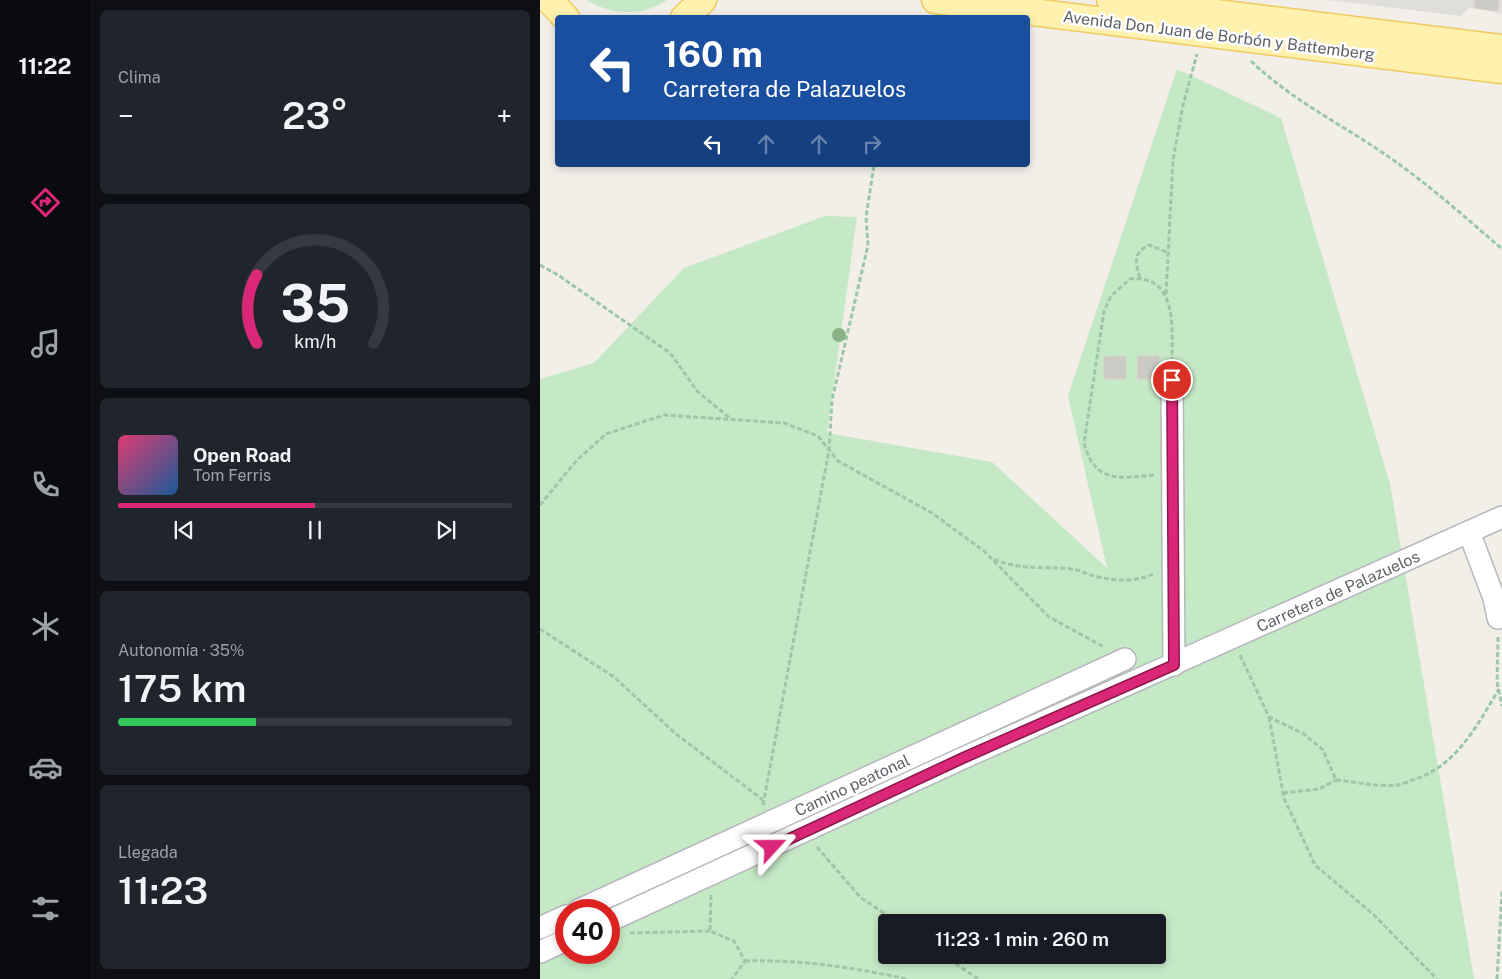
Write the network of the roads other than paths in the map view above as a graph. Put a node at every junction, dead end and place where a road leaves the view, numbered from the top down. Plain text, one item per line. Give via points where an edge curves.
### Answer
1 (549, 0) edge
2 (703, 0) edge
3 (935, 0) edge
4 (1110, 0) edge
5 (563, 15) edge
6 (687, 15) edge
7 (1502, 48) edge
8 (1502, 70) edge
9 (1172, 380) road end
10 (1502, 517) edge
11 (1471, 537) junction
12 (1498, 618) road end
13 (1125, 659) road end
14 (1174, 665) junction
15 (603, 899) edge
16 (555, 921) edge
17 (620, 925) edge
18 (540, 928) edge
19 (555, 945) edge
20 (540, 952) edge

1 - 5 main road
2 - 6 main road
3 - 8 main road, Avenida Don Juan de Borbón y Battemberg
4 - 7 main road, Avenida Don Juan de Borbón y Battemberg
9 - 14 street
10 - 11 street, Carretera de Palazuelos
11 - 12 street via 1494,598
11 - 14 street, Carretera de Palazuelos via 1414,557
13 - 15 street, Camino peatonal
14 - 17 street, Carretera de Palazuelos via 712,874
16 - 18 street
19 - 20 street

